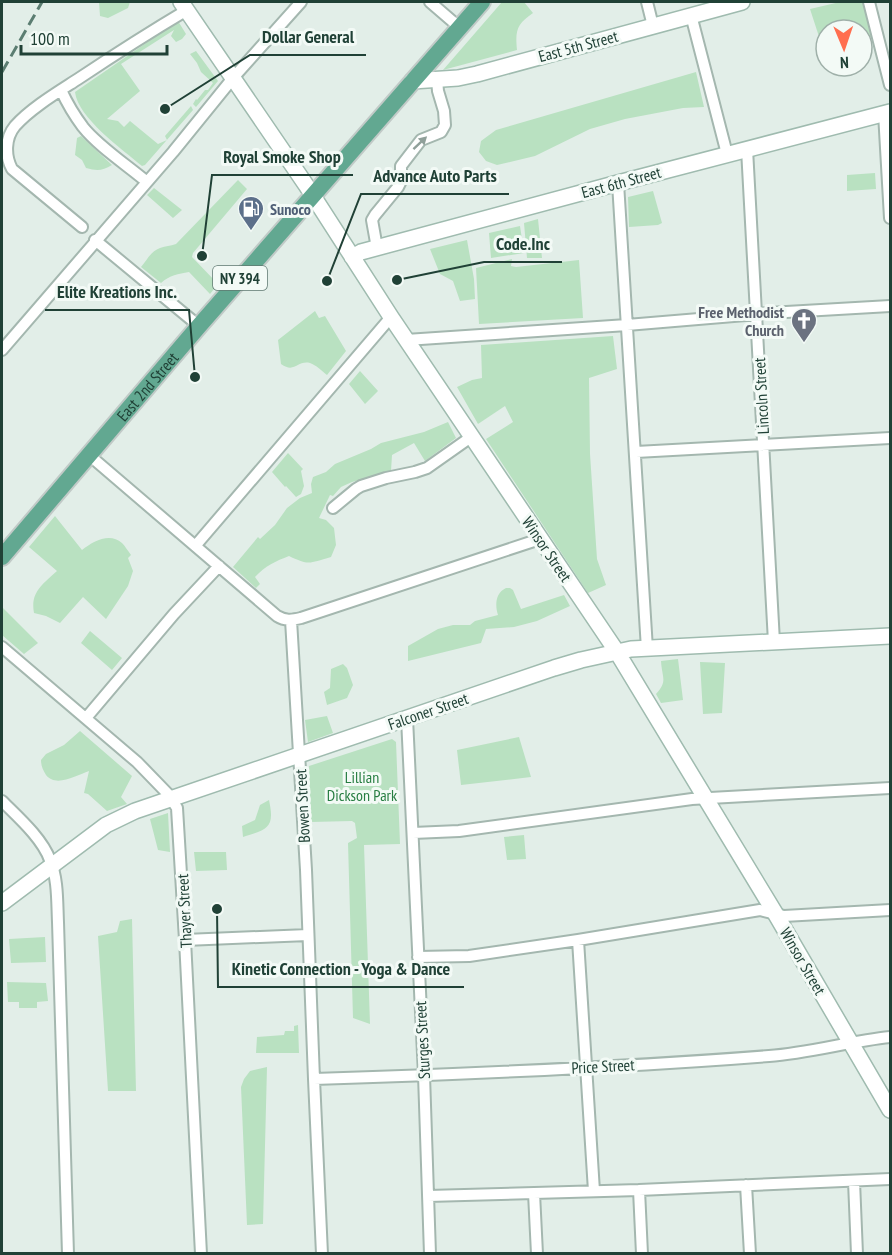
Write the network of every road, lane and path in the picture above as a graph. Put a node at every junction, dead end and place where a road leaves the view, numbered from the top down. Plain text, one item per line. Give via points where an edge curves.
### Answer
1 (301, 2) edge
2 (430, 2) edge
3 (482, 2) edge
4 (647, 2) edge
5 (742, 2) edge
6 (869, 2) edge
7 (184, 6) edge
8 (691, 15) junction
9 (653, 26) junction
10 (459, 27) junction
11 (233, 78) junction
12 (437, 80) junction
13 (412, 81) junction
14 (891, 86) edge
15 (61, 90) junction
16 (887, 112) edge
17 (747, 149) junction
18 (728, 154) junction
19 (147, 182) junction
20 (618, 183) junction
21 (313, 195) junction
22 (891, 218) edge
23 (82, 227) dead end
24 (96, 240) junction
25 (377, 248) junction
26 (352, 257) junction
27 (887, 306) edge
28 (756, 314) junction
29 (391, 317) junction
30 (627, 325) junction
31 (199, 326) junction
32 (406, 340) junction
33 (2, 350) edge
34 (471, 437) junction
35 (891, 438) edge
36 (764, 444) junction
37 (636, 452) junction
38 (89, 455) junction
39 (333, 508) dead end
40 (540, 539) junction
41 (196, 546) junction
42 (2, 557) edge
43 (219, 567) junction
44 (291, 620) junction
45 (891, 636) edge
46 (774, 642) junction
47 (2, 647) edge
48 (647, 649) junction
49 (617, 652) junction
50 (86, 718) junction
51 (407, 718) junction
52 (299, 755) junction
53 (891, 788) edge
54 (172, 798) junction
55 (705, 798) junction
56 (2, 801) edge
57 (413, 833) junction
58 (52, 865) junction
59 (2, 903) edge
60 (891, 910) edge
61 (775, 913) junction
62 (308, 935) junction
63 (578, 939) junction
64 (185, 940) junction
65 (418, 957) junction
66 (891, 1037) edge
67 (851, 1042) junction
68 (587, 1068) junction
69 (424, 1075) junction
70 (314, 1079) junction
71 (891, 1110) edge
72 (891, 1179) edge
73 (854, 1181) junction
74 (746, 1185) junction
75 (639, 1190) junction
76 (594, 1191) junction
77 (534, 1193) junction
78 (428, 1196) junction
79 (68, 1254) edge
80 (201, 1254) edge
81 (322, 1254) edge
82 (430, 1254) edge
83 (537, 1254) edge
84 (642, 1254) edge
85 (750, 1254) edge
86 (857, 1254) edge

1 - 11 street
2 - 10 street
3 - 10 main road, East 2nd Street / NY 394
4 - 9 street
5 - 8 street, East 5th Street
6 - 14 street
7 - 11 street, Winsor Street
7 - 15 street
8 - 9 street, East 5th Street
8 - 18 street
9 - 12 street, East 5th Street via 477,74
10 - 13 main road, East 2nd Street / NY 394
11 - 19 street
11 - 21 street, Winsor Street
12 - 13 street, East 5th Street
25 -> 12 street via 373,218 398,187 401,166 421,140 441,132 445,125
13 - 21 main road, East 2nd Street / NY 394
15 - 19 street via 84,129
15 - 23 street via 14,127 8,140 8,161 12,169
16 - 17 street, East 6th Street
16 - 22 street
17 - 18 street, East 6th Street
17 - 28 street, Lincoln Street
18 - 20 street, East 6th Street
19 - 24 street
20 - 25 street, East 6th Street
20 - 30 street
21 - 26 street, Winsor Street
21 - 31 main road, East 2nd Street / NY 394
24 - 31 street
24 - 33 street
25 - 26 street, East 6th Street
26 - 29 street, Winsor Street
27 - 28 street
28 - 30 street
28 - 36 street, Lincoln Street
29 - 32 street, Winsor Street
29 - 41 street
30 - 32 street
30 - 37 street
31 - 38 main road, East 2nd Street / NY 394
32 - 34 street, Winsor Street
34 - 39 street via 427,468 361,486
34 - 40 street, Winsor Street
35 - 36 street
36 - 37 street
36 - 46 street, Lincoln Street
37 - 48 street
38 - 41 street
38 - 42 main road, East 2nd Street / NY 394
40 - 44 street
40 - 49 street, Winsor Street
41 - 43 street
43 - 44 street via 277,616
43 - 50 street
44 - 52 street, Bowen Street
45 - 46 street, Falconer Street
46 - 48 street, Falconer Street
47 - 50 street
48 - 49 street, Falconer Street
49 - 51 street, Falconer Street via 554,668
49 - 55 street, Winsor Street
50 - 54 street
51 - 52 street, Falconer Street
51 - 57 street, Sturges Street
52 - 54 street, Falconer Street
52 - 62 street, Bowen Street
53 - 55 street
54 - 58 street, Falconer Street via 106,825
54 - 64 street, Thayer Street via 177,808
55 - 57 street via 459,831
55 - 61 street, Winsor Street
56 - 58 street via 41,843
57 - 65 street, Sturges Street
58 - 59 street, Falconer Street
58 - 79 street via 58,922
60 - 61 street via 786,916
61 - 63 street via 760,910
61 - 67 street, Winsor Street
62 - 64 street
62 - 70 street, Bowen Street
63 - 65 street via 469,956
63 - 68 street
64 - 80 street, Thayer Street
65 - 69 street, Sturges Street
66 - 67 street, Price Street
67 - 68 street, Price Street via 772,1056
67 - 71 street, Winsor Street
68 - 69 street, Price Street
68 - 76 street
69 - 70 street, Price Street
69 - 78 street, Sturges Street
70 - 81 street, Bowen Street
72 - 73 street
73 - 74 street
73 - 86 street
74 - 75 street
74 - 85 street
75 - 76 street
75 - 84 street
76 - 77 street
77 - 78 street
77 - 83 street
78 - 82 street, Sturges Street

